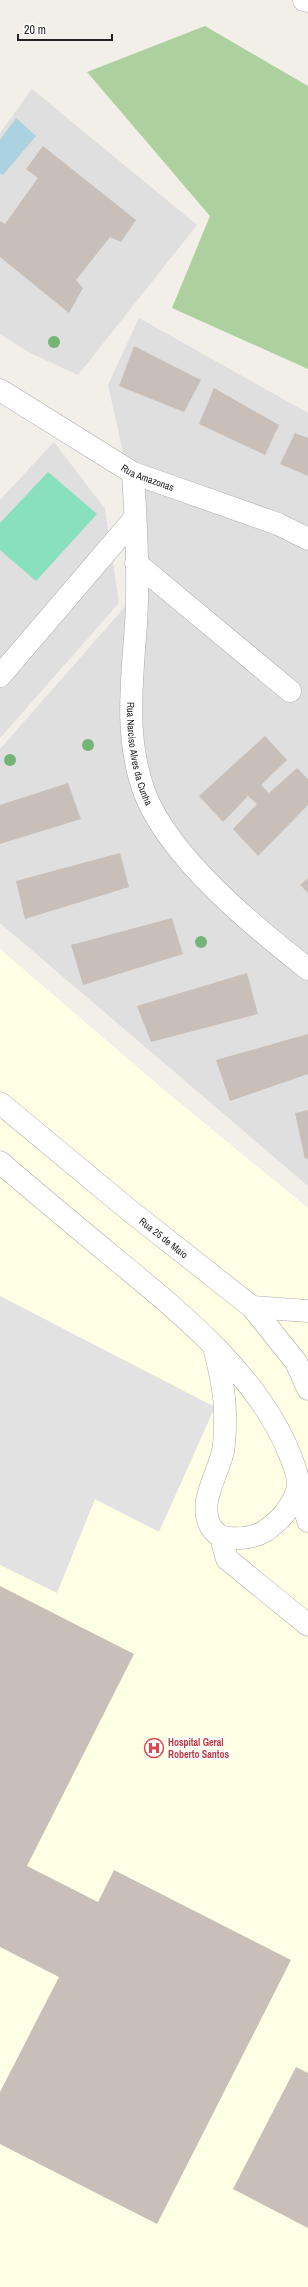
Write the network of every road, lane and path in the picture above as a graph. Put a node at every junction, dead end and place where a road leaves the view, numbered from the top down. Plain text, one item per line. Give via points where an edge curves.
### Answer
1 (304, 0) edge
2 (308, 1) edge
3 (0, 390) edge
4 (133, 472) junction
5 (135, 518) junction
6 (308, 539) edge
7 (136, 563) junction
8 (0, 676) edge
9 (290, 691) dead end
10 (308, 969) edge
11 (0, 1103) edge
12 (0, 1163) edge
13 (252, 1307) junction
14 (308, 1311) edge
15 (214, 1347) junction
16 (308, 1389) edge
17 (299, 1486) junction
18 (308, 1521) edge
19 (225, 1538) junction
20 (308, 1625) edge

1 - 2 street
3 - 4 street, Rua Amazonas
4 - 5 street, Rua Narciso Alves da Cunha
4 - 6 street, Rua Amazonas via 278,524
5 - 7 street, Rua Narciso Alves da Cunha
5 - 8 street
7 - 9 street
7 - 10 street, Rua Narciso Alves da Cunha via 136,623 130,712 135,755 145,794 168,835 197,872 277,945
11 - 13 street, Rua 25 de Maio
12 - 15 street via 166,1301
13 - 14 street
13 - 16 street, Rua 25 de Maio via 296,1362
15 - 17 street via 265,1408 283,1438
15 - 19 street via 225,1391 225,1421 222,1454 205,1510 214,1532
17 - 18 street
17 - 19 street via 291,1507 277,1523 261,1533 241,1540
19 - 20 street via 223,1545 227,1559

